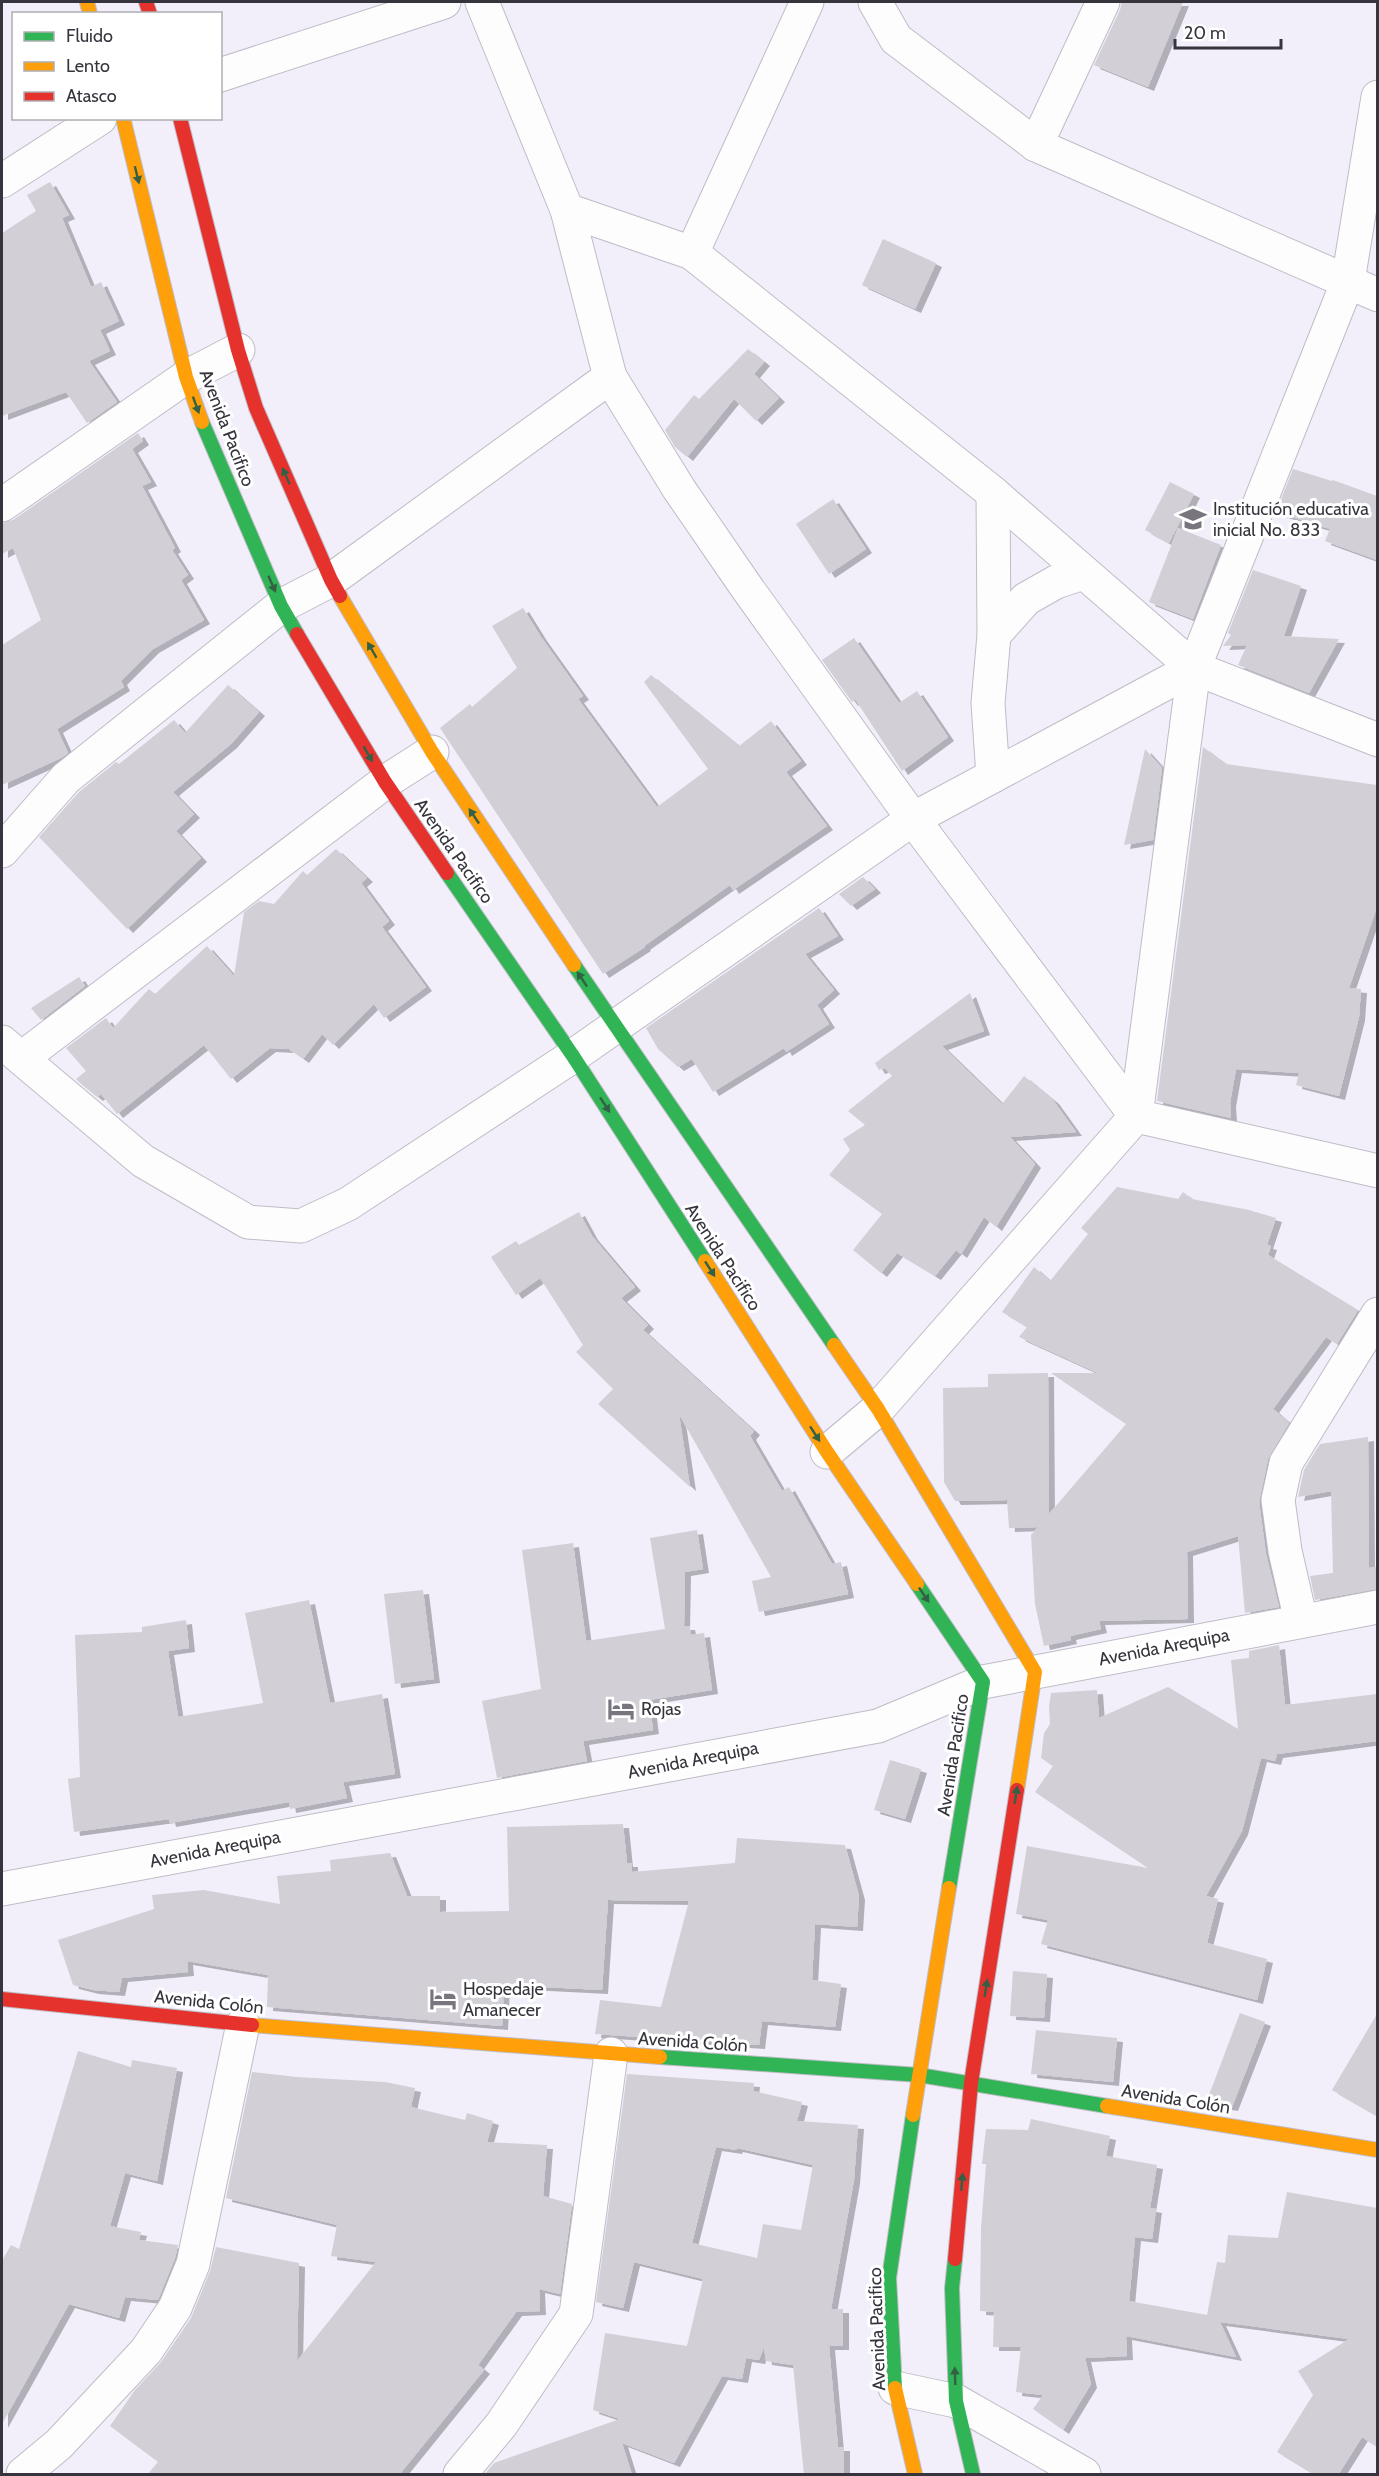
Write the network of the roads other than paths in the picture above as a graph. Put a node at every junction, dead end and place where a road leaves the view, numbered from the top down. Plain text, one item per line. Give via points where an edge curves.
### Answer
1 (444, 2) edge
2 (482, 2) edge
3 (807, 2) edge
4 (875, 2) edge
5 (1103, 2) edge
6 (222, 74) edge
7 (1377, 97) edge
8 (97, 120) edge
9 (123, 120) edge
10 (180, 120) edge
11 (1036, 145) junction
12 (2, 181) edge
13 (567, 210) junction
14 (692, 253) junction
15 (1348, 281) junction
16 (1377, 296) edge
17 (237, 350) junction
18 (186, 377) junction
19 (610, 377) junction
20 (993, 493) junction
21 (2, 505) edge
22 (1083, 573) junction
23 (331, 580) junction
24 (281, 606) junction
25 (994, 635) junction
26 (1194, 668) junction
27 (1377, 741) edge
28 (432, 753) junction
29 (993, 776) junction
30 (385, 782) junction
31 (913, 819) junction
32 (2, 851) edge
33 (615, 1027) junction
34 (12, 1050) edge
35 (573, 1056) junction
36 (1136, 1116) junction
37 (1377, 1171) edge
38 (1377, 1314) edge
39 (878, 1409) junction
40 (827, 1452) junction
41 (1377, 1607) edge
42 (1301, 1621) junction
43 (1035, 1672) junction
44 (983, 1682) junction
45 (2, 1889) edge
46 (2, 1999) edge
47 (243, 2024) junction
48 (611, 2054) junction
49 (919, 2075) junction
50 (971, 2083) junction
51 (1377, 2150) edge
52 (895, 2388) junction
53 (956, 2401) junction
54 (23, 2475) edge
55 (460, 2475) edge
56 (915, 2475) edge
57 (973, 2475) edge
58 (1084, 2475) edge

1 - 6 street
2 - 13 street
3 - 14 street
4 - 11 street via 896,39
5 - 11 street
7 - 15 street
8 - 12 street
9 -> 18 main road, Avenida Pacifico
10 - 17 main road, Avenida Pacifico
11 - 15 street
13 - 14 street
13 - 19 street
14 - 20 street
15 - 16 street
15 - 26 street
17 - 18 street
23 -> 17 main road, Avenida Pacifico via 256,408
18 - 21 street
18 -> 24 main road, Avenida Pacifico
19 - 23 street
19 - 31 street via 679,489
20 - 22 street
20 - 25 street
22 - 25 street via 1056,582 1026,599
22 - 26 street
23 - 24 street
28 -> 23 main road, Avenida Pacifico
24 -> 30 main road, Avenida Pacifico
24 - 32 street via 66,778
25 - 29 street via 988,703
26 - 27 street
26 - 29 street
26 - 36 street
28 - 30 street
33 -> 28 main road, Avenida Pacifico
29 - 31 street
30 - 34 street
30 - 35 main road, Avenida Pacifico
31 - 33 street
31 - 36 street
33 - 35 street
33 - 39 main road, Avenida Pacifico
34 - 35 street via 144,1161 248,1222 301,1226 348,1204
35 -> 40 main road, Avenida Pacifico
36 - 37 street
36 - 39 street
38 - 42 street via 1286,1463 1278,1500 1284,1551
39 - 40 street
39 - 43 main road, Avenida Pacifico
40 -> 44 main road, Avenida Pacifico
41 - 42 street, Avenida Arequipa
42 - 43 street, Avenida Arequipa
43 - 44 street, Avenida Arequipa
50 -> 43 main road
44 - 45 street, Avenida Arequipa via 878,1726
44 - 49 main road, Avenida Pacifico
46 - 47 main road, Avenida Colón
47 - 48 main road, Avenida Colón
47 - 54 street via 193,2264 175,2308 146,2351 59,2444
48 - 49 main road, Avenida Colón
48 - 55 street via 576,2314 501,2425
49 - 50 main road, Avenida Colón
49 - 52 main road, Avenida Pacifico via 889,2278
50 - 51 main road, Avenida Colón
53 -> 50 main road via 952,2288
52 - 53 street
52 - 56 main road, Avenida Pacifico
53 - 57 main road
53 - 58 street

